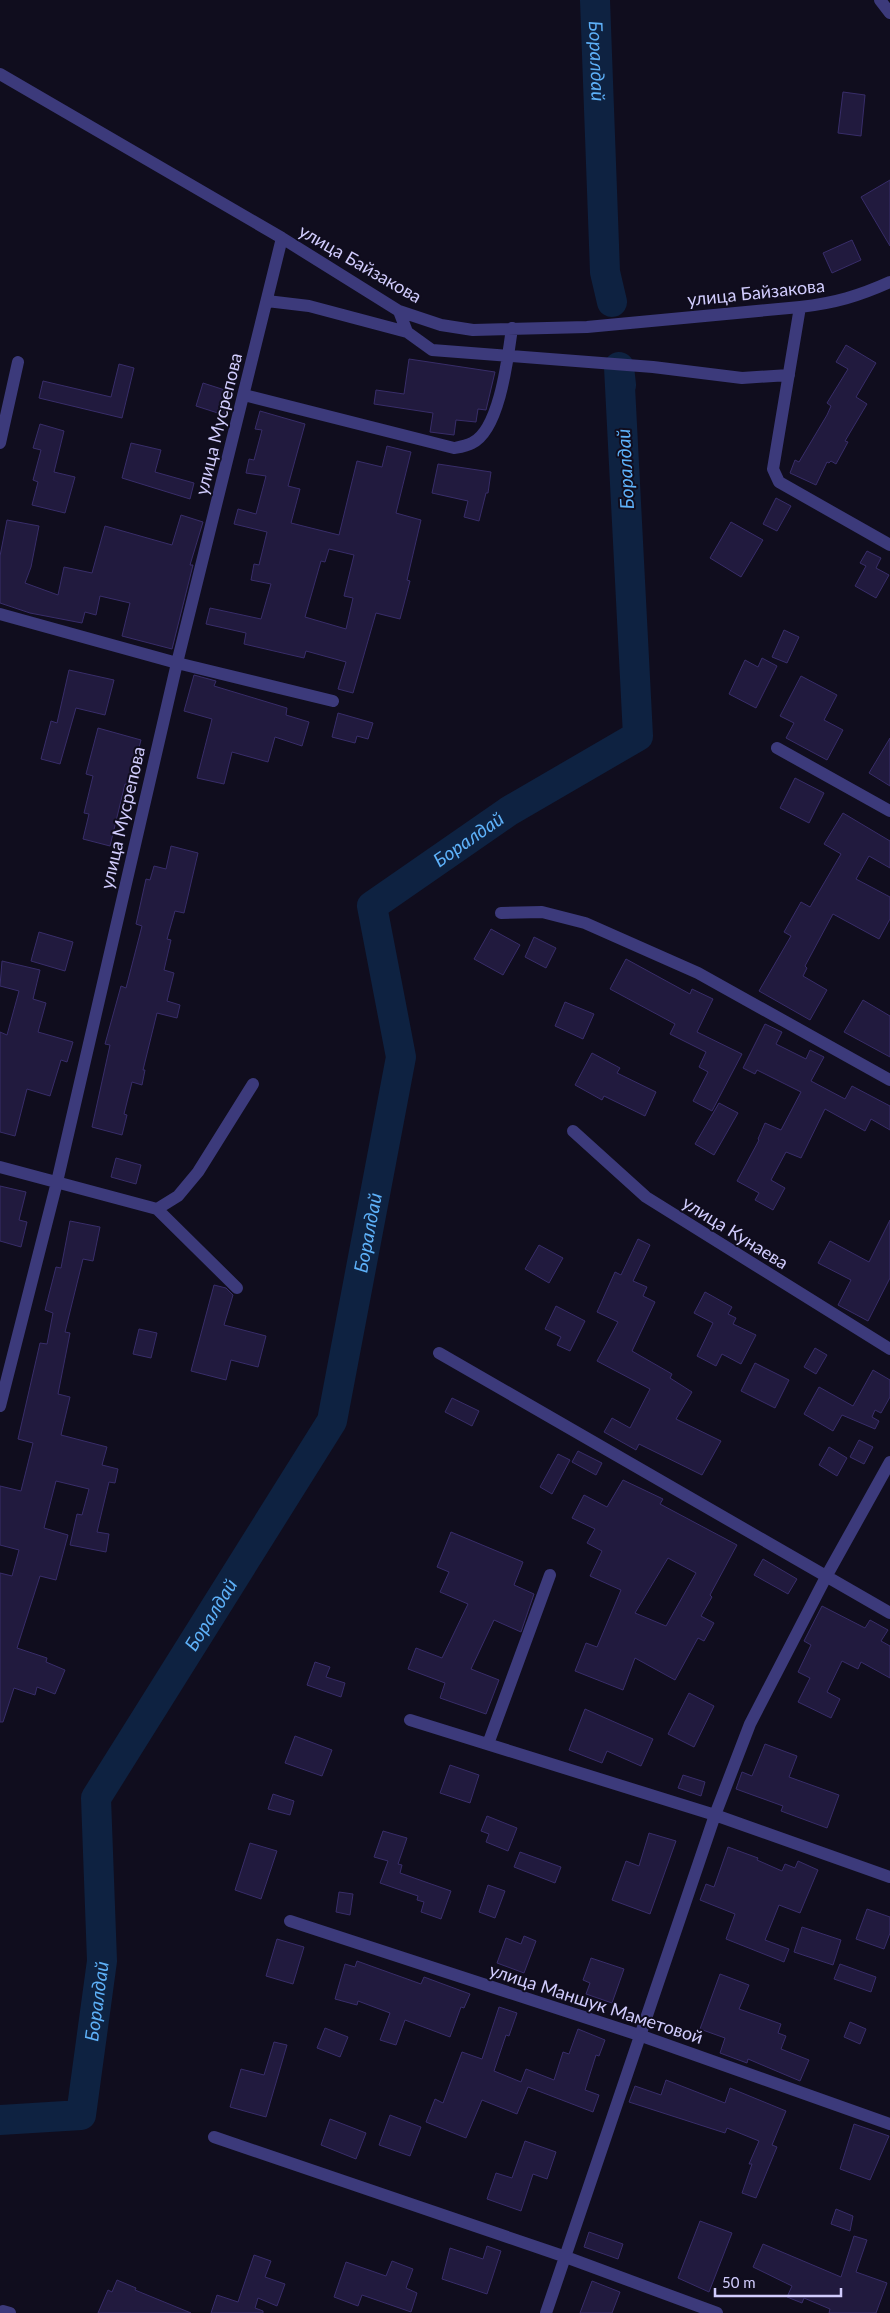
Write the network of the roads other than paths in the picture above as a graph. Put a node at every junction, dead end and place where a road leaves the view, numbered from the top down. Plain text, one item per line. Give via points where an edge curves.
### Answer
1 (880, 0) edge
2 (890, 13) edge
3 (0, 74) edge
4 (282, 238) junction
5 (890, 282) edge
6 (267, 301) junction
7 (800, 307) junction
8 (399, 311) junction
9 (512, 328) junction
10 (407, 332) junction
11 (508, 356) junction
12 (18, 362) dead end
13 (789, 375) junction
14 (244, 395) junction
15 (0, 444) edge
16 (890, 545) edge
17 (0, 614) edge
18 (177, 663) junction
19 (332, 701) dead end
20 (777, 748) dead end
21 (890, 811) edge
22 (501, 914) dead end
23 (890, 1080) edge
24 (253, 1084) dead end
25 (573, 1131) dead end
26 (0, 1167) edge
27 (57, 1182) junction
28 (157, 1209) junction
29 (237, 1288) dead end
30 (890, 1349) edge
31 (439, 1353) dead end
32 (0, 1406) edge
33 (890, 1462) edge
34 (827, 1575) junction
35 (550, 1576) dead end
36 (890, 1613) edge
37 (410, 1720) dead end
38 (488, 1744) junction
39 (715, 1815) junction
40 (890, 1878) edge
41 (290, 1921) dead end
42 (639, 2035) junction
43 (890, 2124) edge
44 (214, 2137) dead end
45 (563, 2256) junction
46 (546, 2313) edge
47 (716, 2313) edge

1 - 2 street
3 - 4 street, улица Байзакова
4 - 6 street, улица Мусрепова
4 - 8 street, улица Байзакова
5 - 7 street, улица Байзакова via 859,296
6 - 10 street via 309,306
6 - 14 street, улица Мусрепова
7 - 9 street, улица Байзакова via 587,327
7 - 13 street
8 - 9 street, улица Байзакова via 441,325 473,330
8 - 10 street
9 - 11 street
10 - 11 street via 432,350
11 - 13 street via 654,367 742,378
11 - 14 street via 492,421 474,443 454,448
12 - 15 street
13 - 16 street via 772,469 779,482
14 - 18 street, улица Мусрепова
17 - 18 street
18 - 19 street
18 - 27 street, улица Мусрепова
20 - 21 street
22 - 23 street via 542,912 584,923 698,973
24 - 28 street via 198,1172 178,1196
25 - 30 street, улица Кунаева via 646,1197
26 - 27 street
27 - 28 street
27 - 32 street, улица Мусрепова
28 - 29 street
31 - 34 street
33 - 34 street
34 - 36 street
34 - 39 street via 750,1724
35 - 38 street
37 - 38 street
38 - 39 street
39 - 40 street
39 - 42 street
41 - 42 street, улица Маншук Маметовой
42 - 43 street, улица Маншук Маметовой
42 - 45 street
44 - 45 street
45 - 46 street
45 - 47 street

